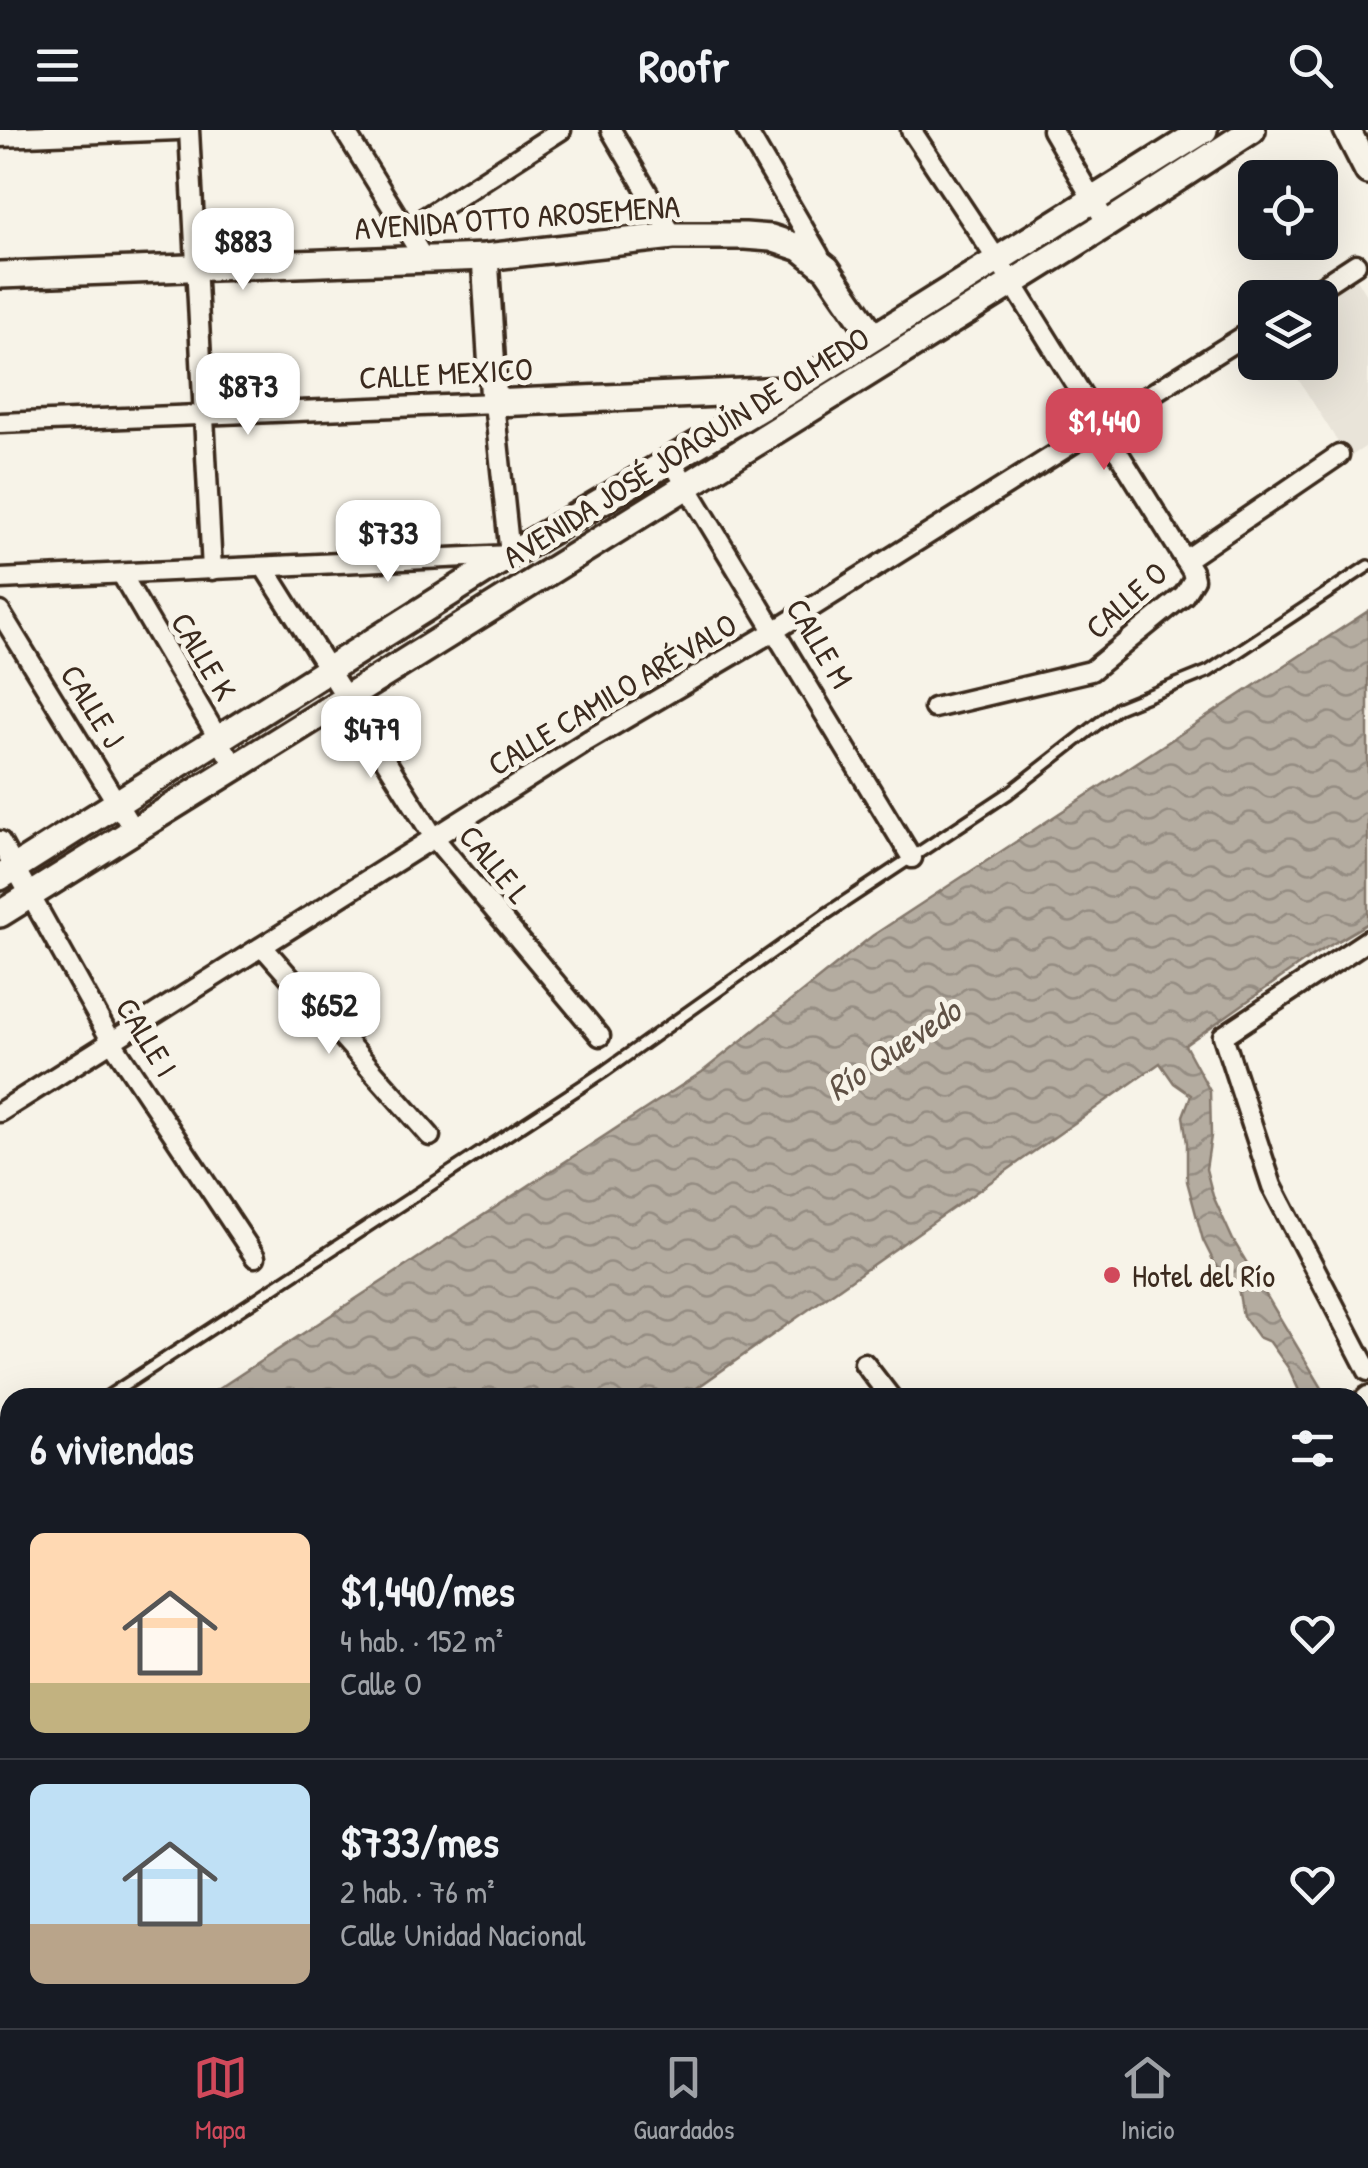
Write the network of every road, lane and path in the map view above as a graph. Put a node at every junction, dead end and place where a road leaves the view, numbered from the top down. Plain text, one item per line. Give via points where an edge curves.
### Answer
1 (178, 130) edge
2 (189, 130) edge
3 (344, 130) edge
4 (561, 130) edge
5 (611, 130) edge
6 (746, 130) edge
7 (911, 130) edge
8 (1052, 130) edge
9 (1252, 130) edge
10 (1347, 130) edge
11 (0, 137) edge
12 (1201, 138) edge
13 (1368, 170) edge
14 (1094, 199) junction
15 (1107, 224) junction
16 (406, 230) junction
17 (673, 236) junction
18 (485, 257) junction
19 (424, 260) junction
20 (1356, 264) dead end
21 (196, 268) junction
22 (827, 270) junction
23 (1005, 271) junction
24 (0, 274) edge
25 (1332, 280) edge
26 (874, 337) junction
27 (1238, 340) edge
28 (790, 390) junction
29 (834, 392) junction
30 (494, 403) junction
31 (202, 416) junction
32 (0, 423) edge
33 (1103, 426) junction
34 (1339, 455) dead end
35 (672, 462) junction
36 (686, 486) junction
37 (510, 555) junction
38 (1185, 560) junction
39 (1368, 566) edge
40 (264, 567) junction
41 (212, 570) junction
42 (122, 576) junction
43 (0, 579) edge
44 (0, 612) edge
45 (774, 631) junction
46 (331, 670) junction
47 (347, 698) junction
48 (934, 708) dead end
49 (219, 740) junction
50 (235, 767) junction
51 (117, 802) junction
52 (134, 831) junction
53 (435, 839) junction
54 (0, 841) edge
55 (912, 858) junction
56 (8, 872) edge
57 (32, 894) junction
58 (0, 914) edge
59 (1368, 940) edge
60 (264, 948) junction
61 (600, 1036) dead end
62 (112, 1042) junction
63 (0, 1112) edge
64 (430, 1136) dead end
65 (255, 1257) dead end
66 (864, 1363) dead end
67 (1368, 1371) edge
68 (121, 1388) edge
69 (883, 1388) edge

1 - 11 street
2 - 21 street
3 - 16 street
4 - 16 street
5 - 17 street
6 - 22 street
7 - 23 street, CALLE O
8 - 14 street
9 - 12 main road, AVENIDA JOSÉ JOAQUÍN DE OLMEDO
10 - 13 main road
12 - 14 main road, AVENIDA JOSÉ JOAQUÍN DE OLMEDO
12 - 15 main road, AVENIDA JOSÉ JOAQUÍN DE OLMEDO
14 - 15 street
14 - 23 main road, AVENIDA JOSÉ JOAQUÍN DE OLMEDO
15 - 23 main road, AVENIDA JOSÉ JOAQUÍN DE OLMEDO
16 - 19 street
17 - 18 main road, AVENIDA OTTO AROSEMENA
17 - 22 main road, AVENIDA OTTO AROSEMENA via 771,238 801,248
18 - 19 main road, AVENIDA OTTO AROSEMENA
18 - 30 main road
19 - 21 main road, AVENIDA OTTO AROSEMENA
20 - 25 street
21 - 24 main road, AVENIDA OTTO AROSEMENA
21 - 31 street
22 - 26 main road, AVENIDA OTTO AROSEMENA
23 - 26 main road, AVENIDA JOSÉ JOAQUÍN DE OLMEDO
23 - 29 main road, AVENIDA JOSÉ JOAQUÍN DE OLMEDO
23 - 33 street, CALLE O
26 - 28 main road, AVENIDA JOSÉ JOAQUÍN DE OLMEDO
27 - 33 street, CALLE CAMILO ARÉVALO
28 - 29 main road, CALLE MEXICO
28 - 30 main road, CALLE MEXICO
28 - 35 main road, AVENIDA JOSÉ JOAQUÍN DE OLMEDO
29 - 36 main road, AVENIDA JOSÉ JOAQUÍN DE OLMEDO
30 - 31 street, CALLE MEXICO
30 - 37 street
31 - 32 street, CALLE MEXICO
31 - 41 street
33 - 38 street, CALLE O
33 - 45 street, CALLE CAMILO ARÉVALO
34 - 38 street
35 - 36 street, CALLE M
35 - 37 main road, AVENIDA JOSÉ JOAQUÍN DE OLMEDO
36 - 45 street, CALLE M
36 - 47 main road, AVENIDA JOSÉ JOAQUÍN DE OLMEDO
37 - 40 street
37 - 46 main road, AVENIDA JOSÉ JOAQUÍN DE OLMEDO
38 - 48 street, CALLE O via 1194,580 1184,595 1091,671
39 - 55 lane via 1210,671 1118,708
40 - 41 street
40 - 46 street, CALLE L
41 - 42 street
42 - 43 street
42 - 49 street, CALLE K
44 - 51 street, CALLE J
45 - 53 street, CALLE CAMILO ARÉVALO
45 - 55 street, CALLE M
46 - 47 street, CALLE L
46 - 49 main road, AVENIDA JOSÉ JOAQUÍN DE OLMEDO
47 - 50 main road, AVENIDA JOSÉ JOAQUÍN DE OLMEDO
47 - 53 street, CALLE L
49 - 50 street, CALLE K
49 - 51 main road, AVENIDA JOSÉ JOAQUÍN DE OLMEDO
50 - 52 main road, AVENIDA JOSÉ JOAQUÍN DE OLMEDO
51 - 52 street, CALLE J
51 - 56 main road, AVENIDA JOSÉ JOAQUÍN DE OLMEDO
52 - 57 main road, AVENIDA JOSÉ JOAQUÍN DE OLMEDO
53 - 60 street, CALLE CAMILO ARÉVALO
53 - 61 street, CALLE L
54 - 56 street, CALLE I
55 - 68 lane via 605,1071
56 - 57 street, CALLE I
57 - 58 main road, AVENIDA JOSÉ JOAQUÍN DE OLMEDO
57 - 62 street, CALLE I
59 - 67 street via 1223,1036 1272,1186
60 - 62 street, CALLE CAMILO ARÉVALO
60 - 64 street
62 - 63 street, CALLE CAMILO ARÉVALO
62 - 65 street, CALLE I
66 - 69 street

